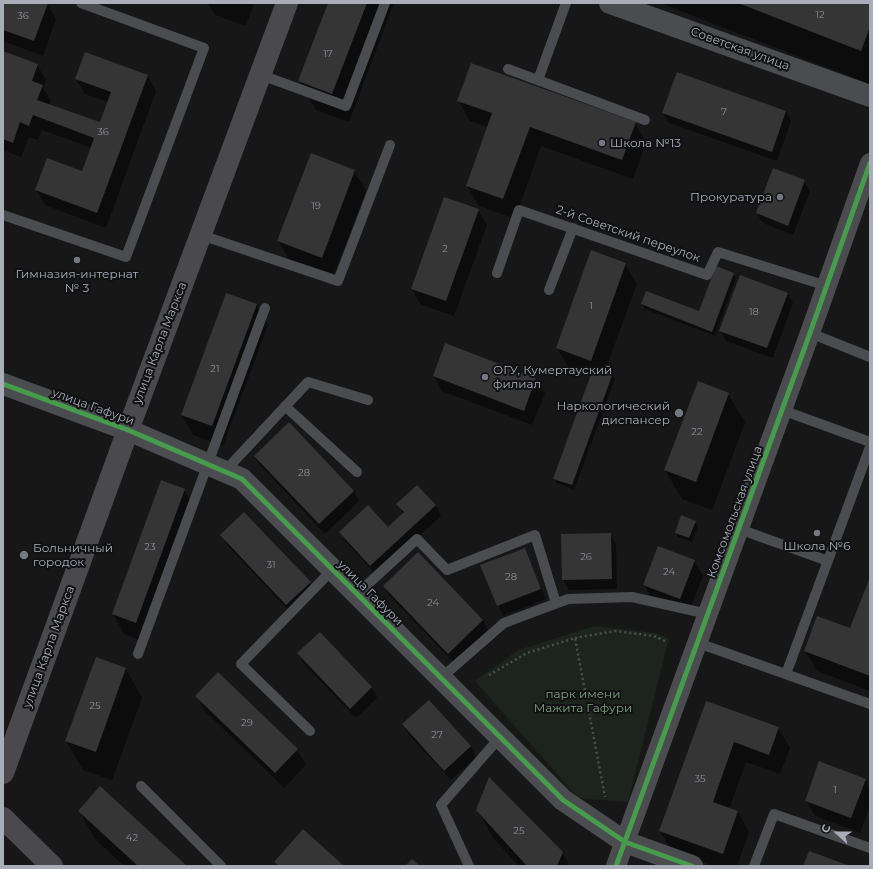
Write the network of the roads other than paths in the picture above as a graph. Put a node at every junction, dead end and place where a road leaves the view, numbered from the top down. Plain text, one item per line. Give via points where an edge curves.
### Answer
1 (81, 3) edge
2 (287, 3) edge
3 (385, 3) edge
4 (566, 3) edge
5 (610, 3) edge
6 (508, 69) dead end
7 (261, 75) junction
8 (538, 80) junction
9 (870, 96) edge
10 (645, 120) dead end
11 (390, 145) dead end
12 (870, 163) edge
13 (3, 215) edge
14 (573, 228) junction
15 (201, 235) junction
16 (497, 273) dead end
17 (827, 286) junction
18 (549, 290) dead end
19 (265, 308) dead end
20 (810, 333) junction
21 (870, 357) edge
22 (3, 384) edge
23 (368, 400) dead end
24 (285, 406) junction
25 (782, 410) junction
26 (128, 430) junction
27 (870, 442) edge
28 (870, 447) edge
29 (216, 467) junction
30 (357, 472) dead end
31 (739, 529) junction
32 (828, 561) junction
33 (333, 569) junction
34 (357, 594) junction
35 (556, 603) junction
36 (708, 614) junction
37 (698, 643) junction
38 (138, 654) dead end
39 (786, 674) junction
40 (441, 678) junction
41 (870, 704) edge
42 (310, 731) dead end
43 (501, 736) junction
44 (3, 773) edge
45 (141, 786) dead end
46 (3, 818) edge
47 (625, 842) junction
48 (870, 848) edge
49 (465, 864) edge
50 (52, 866) edge
51 (221, 866) edge
52 (616, 866) edge
53 (692, 866) edge
54 (754, 866) edge

1 - 13 lane via 204,48 199,63 126,257
2 - 7 main road, улица Карла Маркса
3 - 7 lane via 346,106
4 - 8 lane
5 - 9 street, Советская улица
6 - 8 lane
7 - 15 main road, улица Карла Маркса
8 - 10 lane
11 - 15 lane via 338,281
12 - 17 street, Комсомольская улица
14 - 16 lane, 2-й Советский переулок via 518,210
14 - 17 lane, 2-й Советский переулок via 707,274 718,252
14 - 18 lane
15 - 26 main road, улица Карла Маркса
17 - 20 street, Комсомольская улица
19 - 29 lane
20 - 21 lane
20 - 25 street, Комсомольская улица
22 - 26 street, улица Гафури
23 - 24 lane via 308,382
24 - 29 lane
24 - 30 lane
25 - 27 lane
25 - 31 street, Комсомольская улица
26 - 29 street, улица Гафури
26 - 44 main road, улица Карла Маркса
28 - 32 lane
29 - 33 street, улица Гафури via 242,479
29 - 38 lane
31 - 32 lane
31 - 36 street, Комсомольская улица
32 - 39 lane
33 - 34 street, улица Гафури
33 - 42 lane via 241,664
34 - 35 lane via 417,539 447,570 535,535
34 - 40 street, улица Гафури
35 - 36 lane via 568,599 632,597
35 - 40 lane via 504,623
36 - 37 street, Комсомольская улица
37 - 39 lane
37 - 47 street, Комсомольская улица
39 - 41 lane
40 - 43 street, улица Гафури
43 - 47 street, улица Гафури via 563,800
43 - 49 lane via 441,804
45 - 51 lane
46 - 50 main road
47 - 52 street, Комсомольская улица
47 - 53 street, улица Гафури
48 - 54 lane via 774,814

